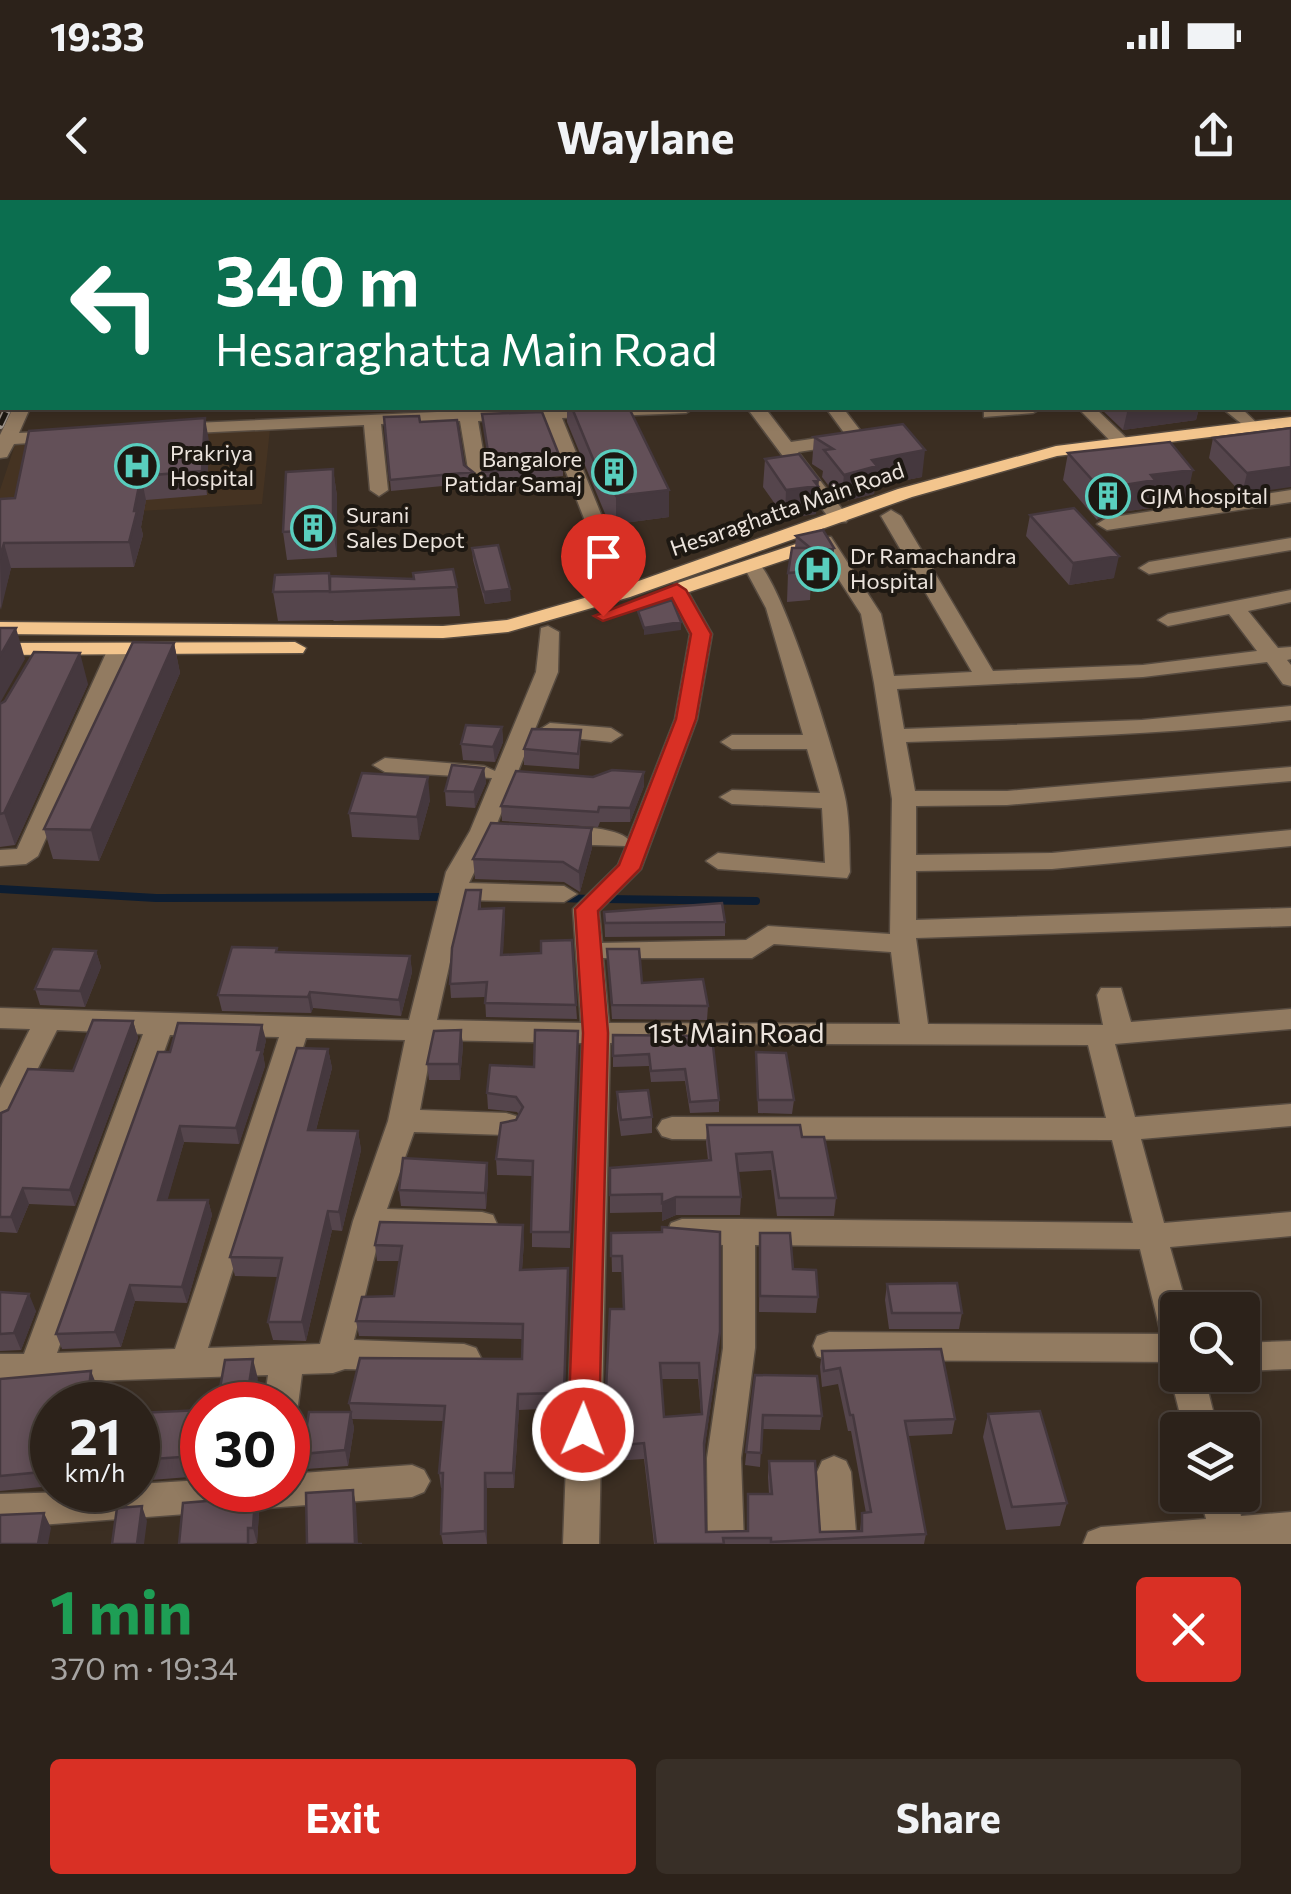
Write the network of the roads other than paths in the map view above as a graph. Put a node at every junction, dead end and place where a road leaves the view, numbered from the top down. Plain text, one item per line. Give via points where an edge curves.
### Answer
1 (20, 410) edge
2 (551, 410) edge
3 (757, 410) edge
4 (836, 410) edge
5 (1016, 410) edge
6 (1088, 410) edge
7 (1233, 410) edge
8 (468, 411) edge
9 (990, 413) dead end
10 (372, 420) junction
11 (1291, 422) edge
12 (1252, 427) junction
13 (160, 430) edge
14 (89, 434) edge
15 (1291, 437) edge
16 (2, 445) edge
17 (785, 448) junction
18 (1127, 448) junction
19 (478, 475) edge
20 (379, 490) dead end
21 (1291, 496) edge
22 (891, 516) junction
23 (839, 518) junction
24 (1107, 524) dead end
25 (824, 541) junction
26 (1291, 544) edge
27 (752, 565) junction
28 (1149, 568) dead end
29 (677, 590) junction
30 (623, 593) junction
31 (1291, 596) edge
32 (1234, 606) junction
33 (1168, 620) dead end
34 (0, 628) edge
35 (548, 632) junction
36 (0, 649) edge
37 (46, 650) junction
38 (1283, 654) edge
39 (106, 666) junction
40 (32, 672) edge
41 (986, 678) junction
42 (1291, 679) edge
43 (885, 682) junction
44 (1291, 713) edge
45 (525, 729) junction
46 (611, 735) dead end
47 (892, 736) junction
48 (732, 742) dead end
49 (817, 742) junction
50 (385, 765) dead end
51 (1291, 774) edge
52 (515, 775) junction
53 (732, 797) dead end
54 (904, 799) junction
55 (834, 802) junction
56 (540, 835) edge
57 (1291, 838) edge
58 (617, 840) dead end
59 (0, 858) edge
60 (718, 861) dead end
61 (903, 862) junction
62 (454, 891) junction
63 (564, 894) dead end
64 (1291, 917) edge
65 (904, 936) junction
66 (591, 950) junction
67 (1111, 994) dead end
68 (0, 1018) edge
69 (1291, 1019) edge
70 (48, 1022) junction
71 (160, 1025) junction
72 (296, 1026) junction
73 (419, 1030) junction
74 (916, 1032) junction
75 (596, 1033) junction
76 (1109, 1034) junction
77 (1291, 1115) edge
78 (0, 1116) edge
79 (403, 1122) junction
80 (506, 1124) edge
81 (672, 1128) dead end
82 (1125, 1128) junction
83 (368, 1222) junction
84 (482, 1224) edge
85 (1291, 1224) edge
86 (676, 1232) edge
87 (739, 1232) junction
88 (1154, 1236) junction
89 (1167, 1292) edge
90 (828, 1346) edge
91 (1160, 1348) edge
92 (332, 1354) junction
93 (1291, 1355) edge
94 (1260, 1356) edge
95 (464, 1358) edge
96 (288, 1360) junction
97 (188, 1362) junction
98 (0, 1368) edge
99 (35, 1368) junction
100 (285, 1382) edge
101 (834, 1472) dead end
102 (412, 1482) dead end
103 (310, 1488) edge
104 (180, 1498) edge
105 (0, 1511) edge
106 (1222, 1512) edge
107 (1291, 1529) edge
108 (1229, 1539) edge
109 (581, 1544) edge
110 (726, 1544) edge
111 (839, 1544) edge
112 (1101, 1544) edge

1 - 16 street
2 - 8 street
2 - 30 street
3 - 17 street
4 - 17 street via 857,438
5 - 9 street
6 - 18 street
7 - 12 street
8 - 10 street
8 - 19 street
10 - 13 street
10 - 20 street
11 - 12 main road, Hesaraghatta Main Road
12 - 18 main road, Hesaraghatta Main Road
14 - 16 street
15 - 18 main road, Hesaraghatta Main Road
17 - 23 street
18 - 22 main road, Hesaraghatta Main Road
18 - 23 main road, Hesaraghatta Main Road via 1056,451
21 - 24 street
22 - 25 main road, Hesaraghatta Main Road
22 - 41 street
23 - 30 main road, Hesaraghatta Main Road
25 - 27 main road, Hesaraghatta Main Road
25 - 43 street via 871,614
26 - 28 street
27 - 29 main road, Hesaraghatta Main Road
27 - 49 street via 776,608
29 - 35 main road, Hesaraghatta Main Road
29 - 66 street via 701,634 686,719 629,869 586,909
30 - 34 main road, Hesaraghatta Main Road via 508,626 443,632
31 - 32 street
32 - 33 street
32 - 38 street
35 - 39 main road, Hesaraghatta Main Road via 439,646
35 - 45 street via 548,672
36 - 37 main road, Hesaraghatta Main Road
37 - 39 main road, Hesaraghatta Main Road
37 - 40 street
38 - 41 street via 1143,671
38 - 42 street
39 - 59 street via 26,856
41 - 43 street
43 - 47 street
44 - 47 street
45 - 46 street
45 - 52 street
47 - 54 street
48 - 49 street
49 - 55 street
50 - 52 street
51 - 54 street via 1007,798
52 - 62 street via 492,832 459,872
53 - 55 street
54 - 61 street
55 - 60 street via 838,872
56 - 58 street
57 - 61 street via 1052,861
61 - 65 street
62 - 63 street
62 - 73 street
64 - 65 street
65 - 66 street via 768,935 752,949
65 - 74 street
66 - 75 street
67 - 76 street
68 - 70 street, 1st Main Road
69 - 76 street, 1st Main Road
70 - 71 street, 1st Main Road
70 - 78 street
71 - 72 street, 1st Main Road
71 - 99 street
72 - 73 street, 1st Main Road
72 - 97 street
73 - 75 street, 1st Main Road
73 - 79 street
74 - 75 street, 1st Main Road
74 - 76 street, 1st Main Road
75 - 109 street
76 - 82 street
77 - 82 street
79 - 80 street
79 - 83 street
81 - 82 street
82 - 88 street
83 - 84 street
83 - 92 street
85 - 88 street
86 - 87 street
87 - 88 street
87 - 110 street via 739,1348 724,1458
88 - 89 street
90 - 91 street
92 - 95 street
92 - 96 street via 334,1359
93 - 94 street
96 - 97 street
96 - 100 street
97 - 99 street
98 - 99 street
101 - 111 street
102 - 103 street
104 - 105 street
106 - 108 street
107 - 108 street
108 - 112 street

